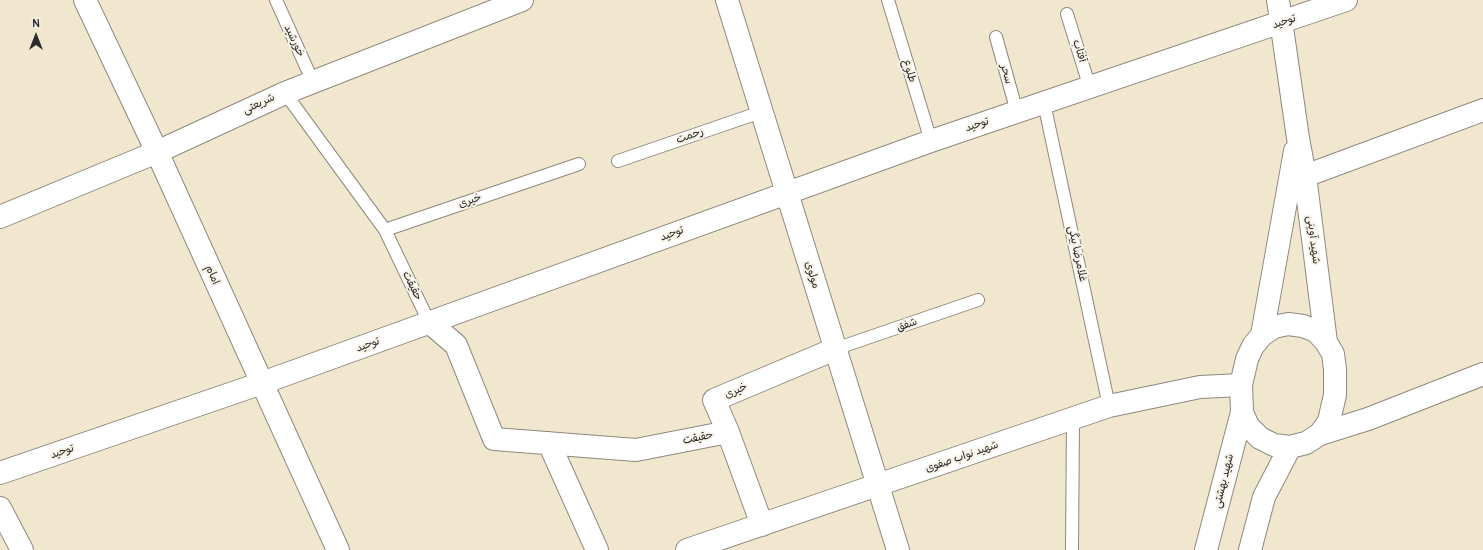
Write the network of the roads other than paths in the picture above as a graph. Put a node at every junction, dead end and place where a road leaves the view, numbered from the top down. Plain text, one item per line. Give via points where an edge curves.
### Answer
1 (85, 0) edge
2 (276, 0) edge
3 (522, 0) edge
4 (727, 0) edge
5 (888, 0) edge
6 (1278, 0) edge
7 (1346, 0) edge
8 (1067, 14) dead end
9 (1281, 23) junction
10 (996, 37) dead end
11 (313, 82) junction
12 (1090, 88) junction
13 (285, 93) junction
14 (1044, 103) junction
15 (1483, 110) edge
16 (762, 112) junction
17 (1017, 112) junction
18 (1298, 138) junction
19 (931, 141) junction
20 (157, 152) junction
21 (618, 161) dead end
22 (579, 164) dead end
23 (1305, 176) junction
24 (786, 192) junction
25 (0, 217) edge
26 (385, 230) junction
27 (978, 300) dead end
28 (429, 322) junction
29 (1262, 335) junction
30 (1326, 342) junction
31 (835, 350) junction
32 (1483, 374) edge
33 (262, 384) junction
34 (1241, 385) junction
35 (1109, 406) junction
36 (1242, 412) junction
37 (1072, 419) junction
38 (728, 432) junction
39 (1320, 434) junction
40 (549, 443) junction
41 (1290, 447) junction
42 (0, 473) edge
43 (878, 486) junction
44 (0, 508) edge
45 (762, 525) junction
46 (719, 545) edge
47 (22, 550) edge
48 (338, 550) edge
49 (597, 550) edge
50 (687, 550) edge
51 (898, 550) edge
52 (1072, 550) edge
53 (1206, 550) edge
54 (1250, 550) edge

1 - 20 main road, امام
2 - 11 lane, خورشید
3 - 11 main road, شریعتی
4 - 16 main road, مولوی
5 - 19 lane, طلوع
6 - 9 main road, شهید آوینی
7 - 9 main road, توحید
8 - 12 lane, آفتاب
9 - 12 main road, توحید
9 - 18 main road, شهید آوینی
10 - 17 lane, سحر
11 - 13 main road, شریعتی
12 - 14 main road, توحید
13 - 20 main road, شریعتی
13 - 26 lane, حقیقت
14 - 17 main road, توحید
14 - 35 lane, غلامرضا بیگی
15 - 23 main road
16 - 21 lane, رحمت
16 - 24 main road, مولوی
17 - 19 main road, توحید
18 - 23 main road, شهید آوینی
18 - 29 main road, شهید آوینی
19 - 24 main road, توحید
20 - 25 main road, شریعتی
20 - 33 main road, امام
22 - 26 lane, خیری
23 - 30 main road, شهید آوینی
24 - 28 main road, توحید
24 - 31 main road, مولوی
26 - 28 lane, حقیقت
27 - 31 lane, شفق
28 - 33 main road, توحید
28 - 40 main road, حقیقت via 456,345 494,439
29 - 30 main road via 1274,327 1288,324 1303,326 1316,332
29 - 34 main road via 1247,359
30 - 39 main road via 1333,354 1335,395 1329,421
31 - 38 main road, خیری via 714,400
31 - 43 main road, مولوی
32 - 39 main road via 1368,419
33 - 42 main road, توحید
33 - 48 main road, امام
34 - 35 main road, شهید نواب صفوی via 1200,387
34 - 36 main road
35 - 37 main road, شهید نواب صفوی
36 - 41 main road via 1248,426 1260,438 1274,445
36 - 53 main road, شهید بهشتی
37 - 43 main road, شهید نواب صفوی
37 - 52 lane
38 - 40 main road, حقیقت via 636,450
38 - 45 main road, خیری
39 - 41 main road via 1306,443
40 - 49 main road
41 - 54 main road via 1264,497
43 - 45 main road, شهید نواب صفوی
43 - 51 main road, مولوی
44 - 47 main road
45 - 46 main road, شهید نواب صفوی
46 - 50 main road, شهید نواب صفوی

